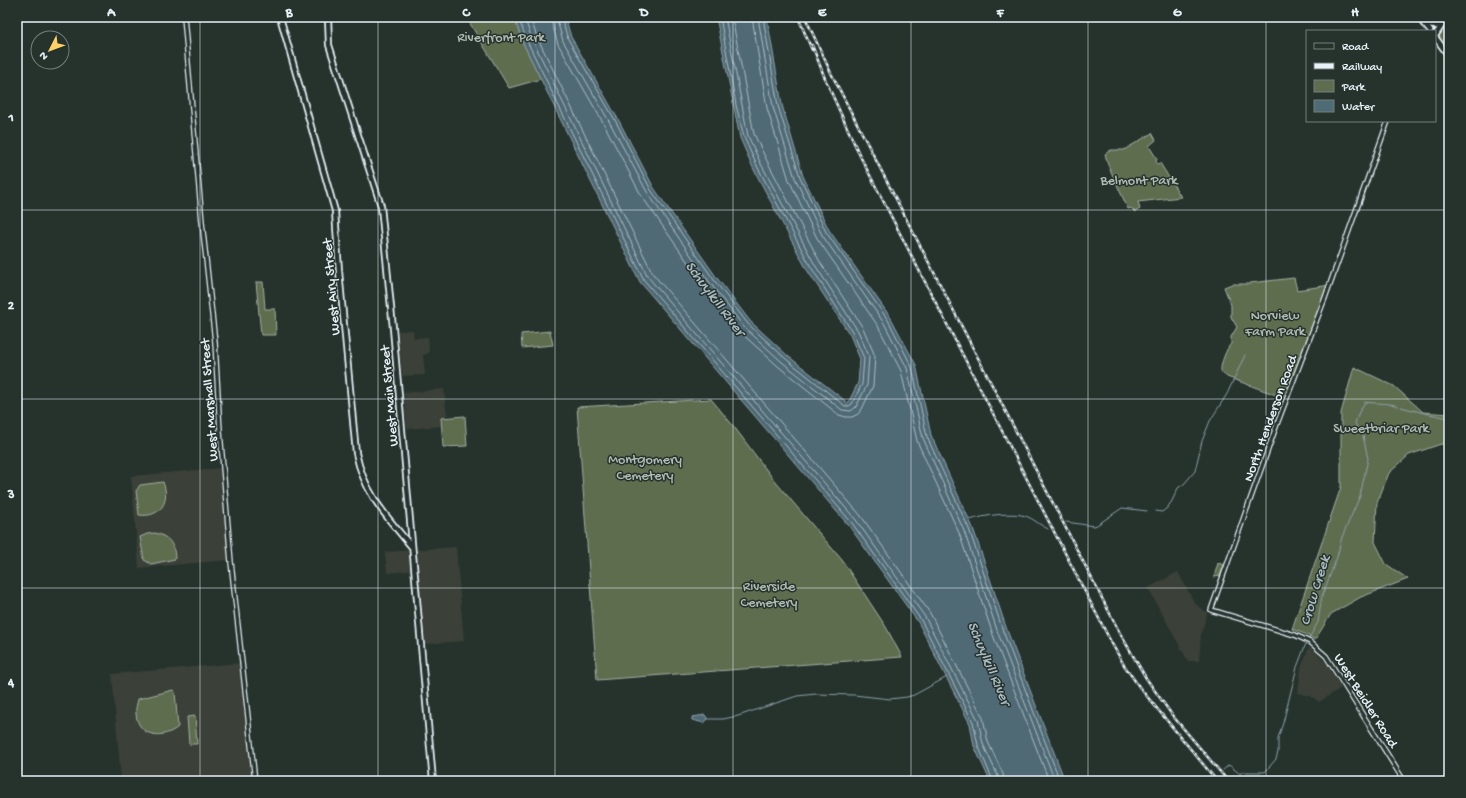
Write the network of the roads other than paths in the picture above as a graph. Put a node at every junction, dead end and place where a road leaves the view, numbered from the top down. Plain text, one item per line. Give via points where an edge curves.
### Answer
1 (184, 17) edge
2 (280, 17) edge
3 (328, 17) edge
4 (1418, 17) edge
5 (1447, 17) edge
6 (1444, 23) junction
7 (1424, 24) junction
8 (1429, 30) edge
9 (1436, 35) edge
10 (1436, 37) edge
11 (1449, 56) edge
12 (1388, 122) edge
13 (412, 546) junction
14 (1211, 610) joint
15 (255, 781) edge
16 (433, 781) edge
17 (1404, 781) edge

1 - 15 street, West Marshall Street via 215,342 231,562
2 - 13 main road, West Airy Street via 335,211 346,356 359,468 376,502
3 - 13 main road, West Main Street via 329,44 381,206
4 - 7 main road
5 - 6 main road
6 - 7 main road via 1435,26
6 - 9 main road
7 - 8 main road
10 - 11 main road
12 - 14 street, North Henderson Road
13 - 16 main road, West Main Street
14 - 17 street, West Beidler Road via 1295,635 1310,642 1326,656

